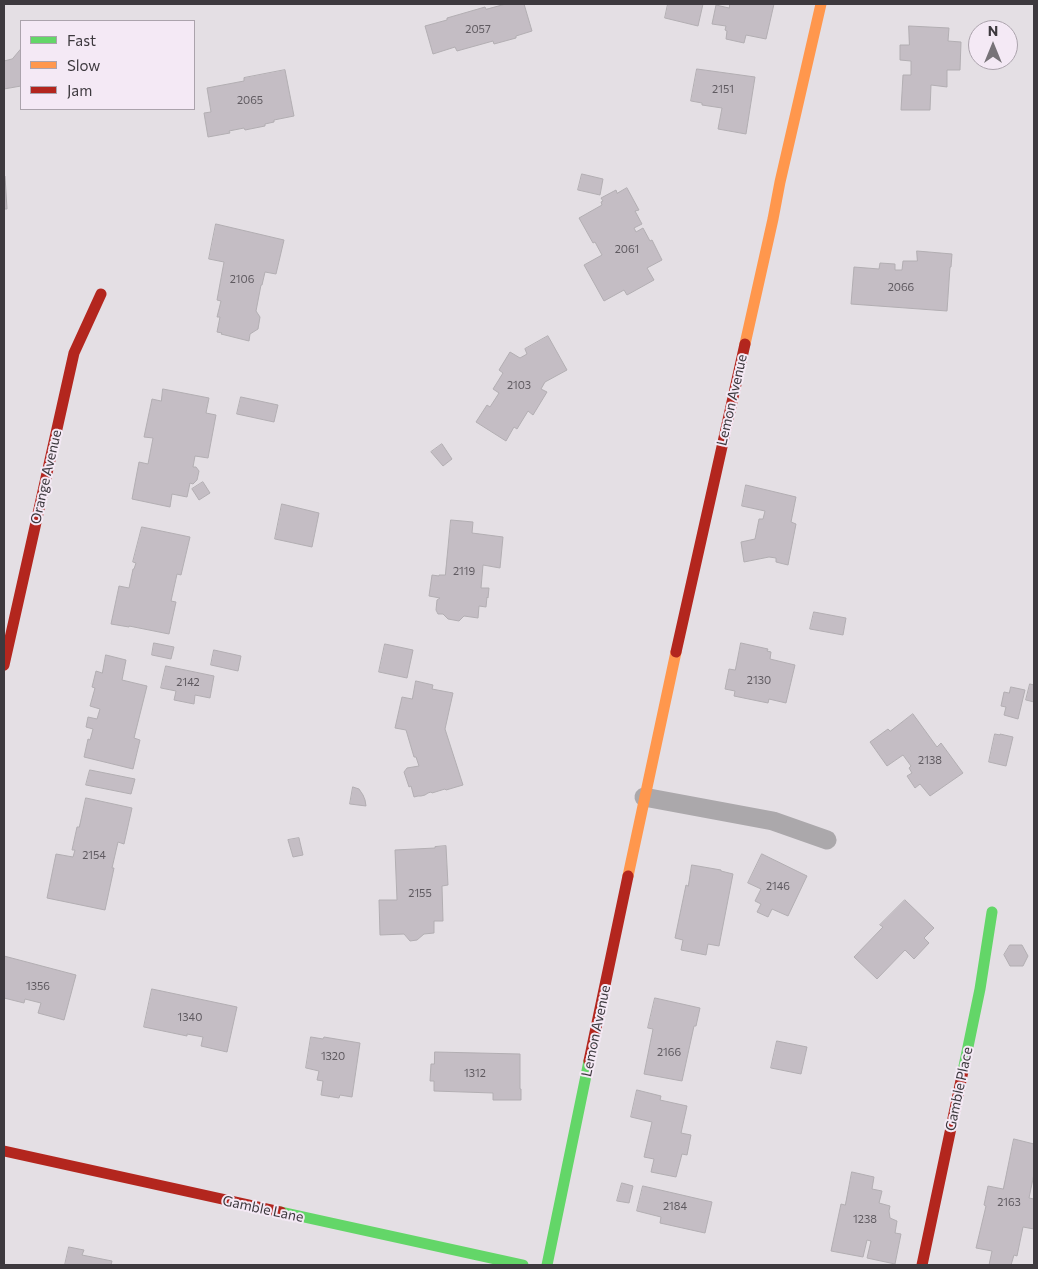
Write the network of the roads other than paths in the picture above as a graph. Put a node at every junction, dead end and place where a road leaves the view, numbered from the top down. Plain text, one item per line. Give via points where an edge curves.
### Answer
1 (821, 4) edge
2 (101, 294) dead end
3 (4, 665) edge
4 (644, 797) junction
5 (827, 840) dead end
6 (992, 912) dead end
7 (4, 1151) edge
8 (523, 1265) edge
9 (547, 1265) edge
10 (922, 1265) edge

1 - 4 street, Lemon Avenue
2 - 3 street, Orange Avenue via 74,353
4 - 5 street via 773,821
4 - 9 street, Lemon Avenue
6 - 10 street, Gamble Place via 980,989
7 - 8 street, Gamble Lane

